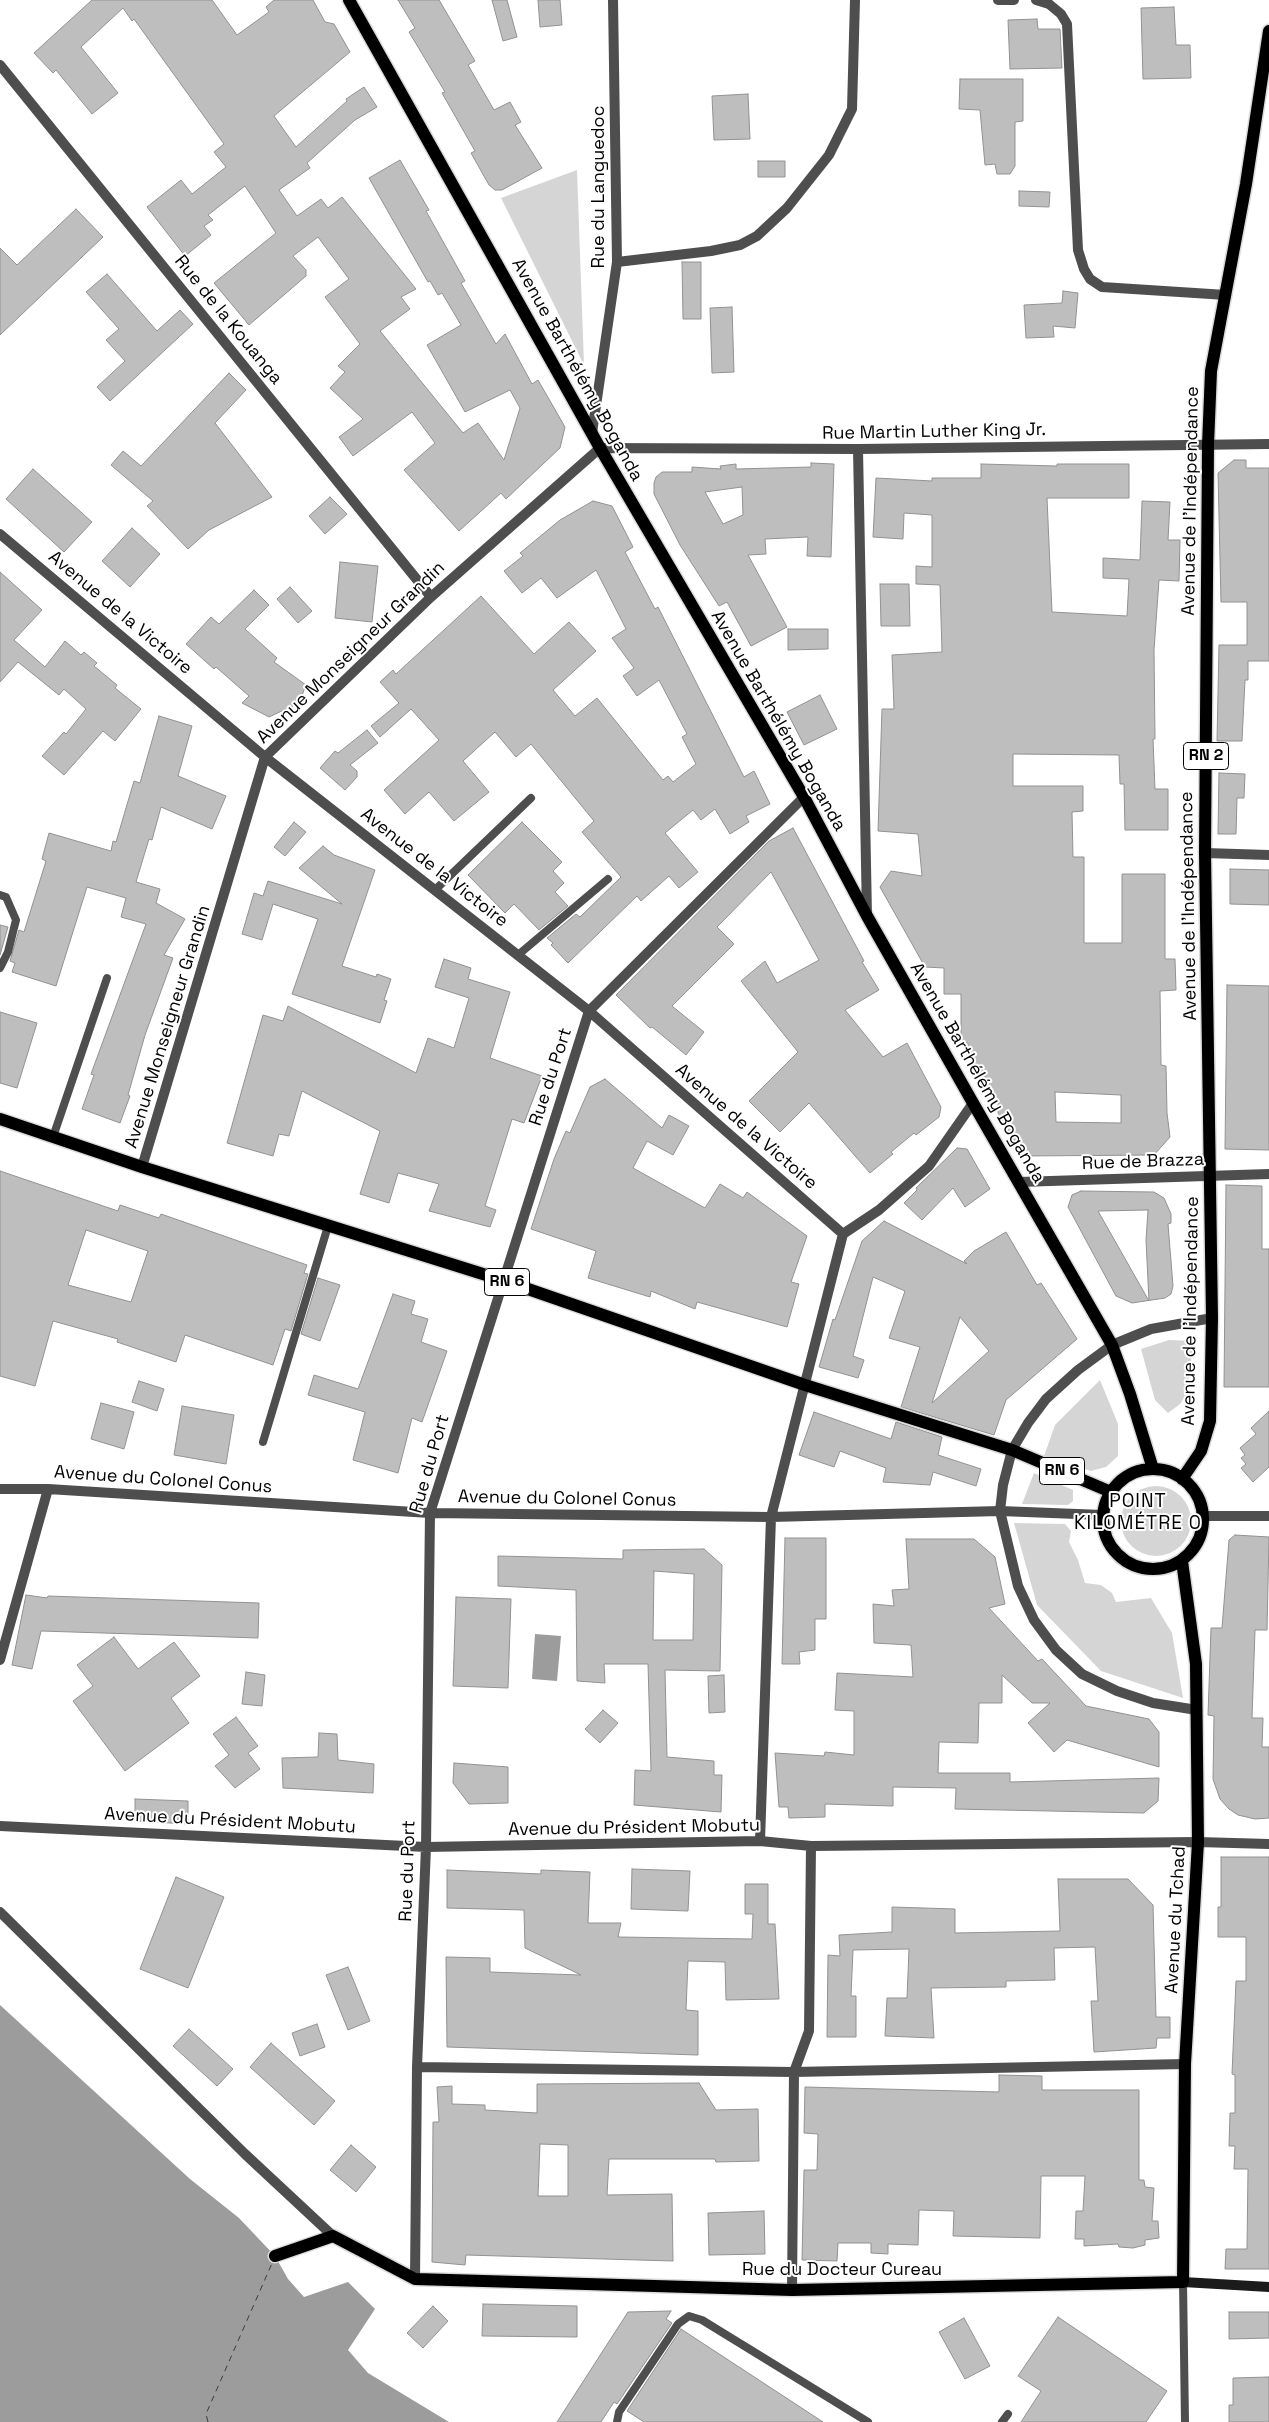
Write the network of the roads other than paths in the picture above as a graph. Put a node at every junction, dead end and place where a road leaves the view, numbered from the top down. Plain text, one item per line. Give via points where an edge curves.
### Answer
1 (349, 0) edge
2 (613, 0) edge
3 (856, 0) edge
4 (998, 0) edge
5 (1014, 0) edge
6 (1036, 0) edge
7 (1269, 31) edge
8 (0, 64) edge
9 (617, 262) junction
10 (1226, 295) junction
11 (592, 433) junction
12 (1269, 444) edge
13 (1208, 445) junction
14 (600, 448) junction
15 (858, 449) junction
16 (0, 534) edge
17 (431, 597) junction
18 (266, 757) junction
19 (804, 797) junction
20 (531, 798) dead end
21 (1205, 853) junction
22 (1269, 855) edge
23 (608, 879) dead end
24 (435, 890) junction
25 (0, 895) edge
26 (867, 916) junction
27 (518, 956) junction
28 (0, 968) edge
29 (107, 978) dead end
30 (589, 1011) junction
31 (973, 1103) junction
32 (0, 1120) edge
33 (53, 1137) junction
34 (142, 1167) junction
35 (1269, 1174) edge
36 (1211, 1176) junction
37 (1019, 1182) junction
38 (328, 1226) junction
39 (843, 1234) junction
40 (502, 1280) junction
41 (1212, 1318) junction
42 (1112, 1344) junction
43 (805, 1385) junction
44 (263, 1442) dead end
45 (1012, 1450) junction
46 (1153, 1470) junction
47 (1182, 1479) junction
48 (0, 1489) edge
49 (48, 1489) junction
50 (1111, 1492) junction
51 (1000, 1511) junction
52 (430, 1513) junction
53 (1104, 1515) junction
54 (1203, 1516) junction
55 (1269, 1516) edge
56 (772, 1517) junction
57 (1182, 1561) junction
58 (0, 1660) edge
59 (1197, 1710) junction
60 (0, 1826) edge
61 (760, 1841) junction
62 (1198, 1842) junction
63 (1269, 1844) edge
64 (811, 1846) junction
65 (426, 1847) junction
66 (0, 1912) edge
67 (1185, 2064) junction
68 (418, 2067) junction
69 (794, 2072) junction
70 (332, 2236) junction
71 (275, 2256) dead end
72 (415, 2279) junction
73 (1183, 2282) junction
74 (1269, 2287) edge
75 (792, 2290) junction
76 (1008, 2414) dead end
77 (617, 2422) edge
78 (868, 2422) edge
79 (1002, 2422) edge
80 (1185, 2422) edge

1 - 11 main road, Avenue Barthélémy Boganda
2 - 9 street, Rue du Languedoc
3 - 9 street via 852,109 829,155 787,208 758,236 740,245 711,252
4 - 5 street
6 - 10 street via 1049,4 1067,24 1078,250 1090,279 1102,287
7 - 10 main road, Avenue de l'Indépendance / RN 2
8 - 17 street, Rue de la Kouanga
9 - 11 street, Rue du Languedoc
10 - 13 main road, Avenue de l'Indépendance / RN 2 via 1211,371
11 - 14 main road, Avenue Barthélémy Boganda
12 - 13 street, Rue Martin Luther King Jr.
13 - 15 street, Rue Martin Luther King Jr.
13 - 21 main road, Avenue de l'Indépendance / RN 2
14 - 15 street, Rue Martin Luther King Jr.
14 - 17 street, Avenue Monseigneur Grandin
14 - 19 main road, Avenue Barthélémy Boganda
15 - 26 street
16 - 18 street, Avenue de la Victoire
17 - 18 street, Avenue Monseigneur Grandin
18 - 24 street, Avenue de la Victoire
18 - 34 street, Avenue Monseigneur Grandin
19 - 26 main road, Avenue Barthélémy Boganda
19 - 30 street, Rue du Port
20 - 24 lane
21 - 22 street
21 - 36 main road, Avenue de l'Indépendance / RN 2
23 - 27 lane
24 - 27 street, Avenue de la Victoire
25 - 28 lane via 6,897 16,920 8,952
26 - 31 main road, Avenue Barthélémy Boganda
27 - 30 street, Avenue de la Victoire
29 - 33 lane
30 - 39 street, Avenue de la Victoire
30 - 40 street, Rue du Port
31 - 37 main road, Avenue Barthélémy Boganda
31 - 39 street via 929,1166 879,1210
32 - 33 main road, RN 6
33 - 34 main road, RN 6
34 - 38 main road, RN 6
35 - 36 street, Rue de Brazza
36 - 37 street, Rue de Brazza
36 - 41 main road, Avenue de l'Indépendance / RN 2
37 - 42 main road, Avenue Barthélémy Boganda
38 - 40 main road, RN 6
38 - 44 lane
39 - 43 street
40 - 43 main road, RN 6
40 - 52 street, Rue du Port
41 - 42 street via 1150,1329
41 - 47 main road, Avenue de l'Indépendance / RN 2 via 1210,1422 1201,1451
42 - 45 street via 1046,1399
42 - 46 main road, Avenue Barthélémy Boganda
43 - 45 main road, RN 6
43 - 56 street
45 - 50 main road, RN 6
45 - 51 street via 1002,1486
46 - 47 main road via 1168,1472
46 - 50 main road via 1137,1472 1122,1480
47 - 54 main road via 1197,1496
48 - 49 street, Avenue du Colonel Conus
49 - 52 street, Avenue du Colonel Conus
49 - 58 street
50 - 53 main road
51 - 53 street, Avenue du Colonel Conus
51 - 56 street, Avenue du Colonel Conus
51 - 59 street via 1018,1586 1034,1620 1056,1650 1082,1674 1117,1690 1153,1703
52 - 56 street, Avenue du Colonel Conus
52 - 65 street, Rue du Port
53 - 57 main road via 1106,1534 1114,1551 1128,1563 1146,1569 1165,1568
54 - 55 street
54 - 57 main road via 1198,1542
56 - 61 street
57 - 59 main road, Avenue du Tchad via 1196,1664
59 - 62 main road, Avenue du Tchad
60 - 65 street, Avenue du Président Mobutu
61 - 64 street, Avenue du Président Mobutu
61 - 65 street, Avenue du Président Mobutu
62 - 63 street, Avenue du Président Mobutu
62 - 64 street, Avenue du Président Mobutu
62 - 67 main road, Avenue du Tchad
64 - 69 street via 809,2031
65 - 68 street, Rue du Port
66 - 70 street
67 - 69 street
67 - 73 main road, Avenue du Tchad
68 - 69 street
68 - 72 street, Rue du Port
69 - 75 street
70 - 71 main road
70 - 72 main road
72 - 75 main road, Rue du Docteur Cureau
73 - 74 main road, Rue du Docteur Cureau
73 - 75 main road, Rue du Docteur Cureau
73 - 80 lane
76 - 79 lane
77 - 78 lane via 619,2412 668,2338 689,2316 702,2320

